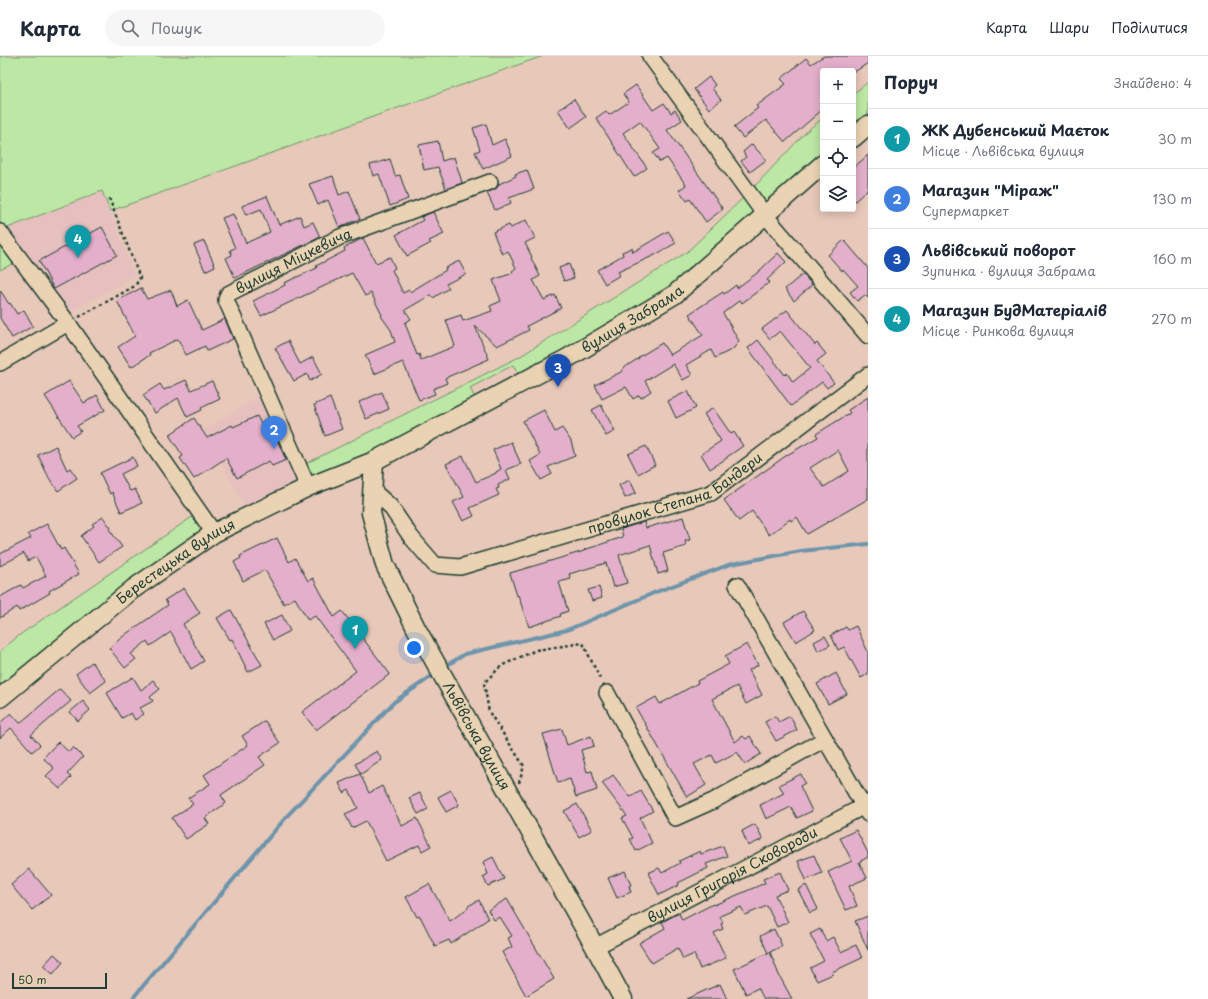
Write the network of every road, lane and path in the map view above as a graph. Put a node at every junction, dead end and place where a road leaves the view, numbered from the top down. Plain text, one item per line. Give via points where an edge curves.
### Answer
1 (650, 56) edge
2 (868, 125) edge
3 (856, 135) edge
4 (820, 167) edge
5 (490, 182) dead end
6 (108, 198) dead end
7 (765, 215) junction
8 (0, 232) edge
9 (68, 323) junction
10 (868, 336) edge
11 (0, 363) edge
12 (868, 375) edge
13 (374, 461) junction
14 (308, 487) junction
15 (372, 490) junction
16 (214, 532) junction
17 (737, 585) dead end
18 (607, 693) joint
19 (0, 698) edge
20 (826, 739) junction
21 (513, 800) junction
22 (867, 808) edge
23 (595, 947) junction
24 (623, 999) edge

1 - 7 street
2 - 3 main road
4 - 7 main road, вулиця Забрама
5 - 14 street, вулиця Міцкевича via 340,237 228,294 226,300
6 - 9 path via 140,278 135,286
7 - 10 street
7 - 13 main road, вулиця Забрама via 674,295 566,359
8 - 9 street
9 - 11 street
9 - 16 street
12 - 15 street, провулок Степана Бандери via 711,492 460,567 435,565 411,537 390,506
13 - 14 main road, Берестецька вулиця
13 - 15 main road, Львівська вулиця
14 - 16 main road, Берестецька вулиця
15 - 21 main road, Львівська вулиця via 370,513 385,565 416,628
16 - 19 main road, Берестецька вулиця via 133,589
17 - 20 street
18 - 20 street via 675,818 713,801
18 - 21 path via 583,643 536,650 500,666 484,683 489,712 524,766
20 - 22 street
21 - 23 main road, Львівська вулиця
22 - 23 street, вулиця Григорія Сковороди
23 - 24 main road, Львівська вулиця

